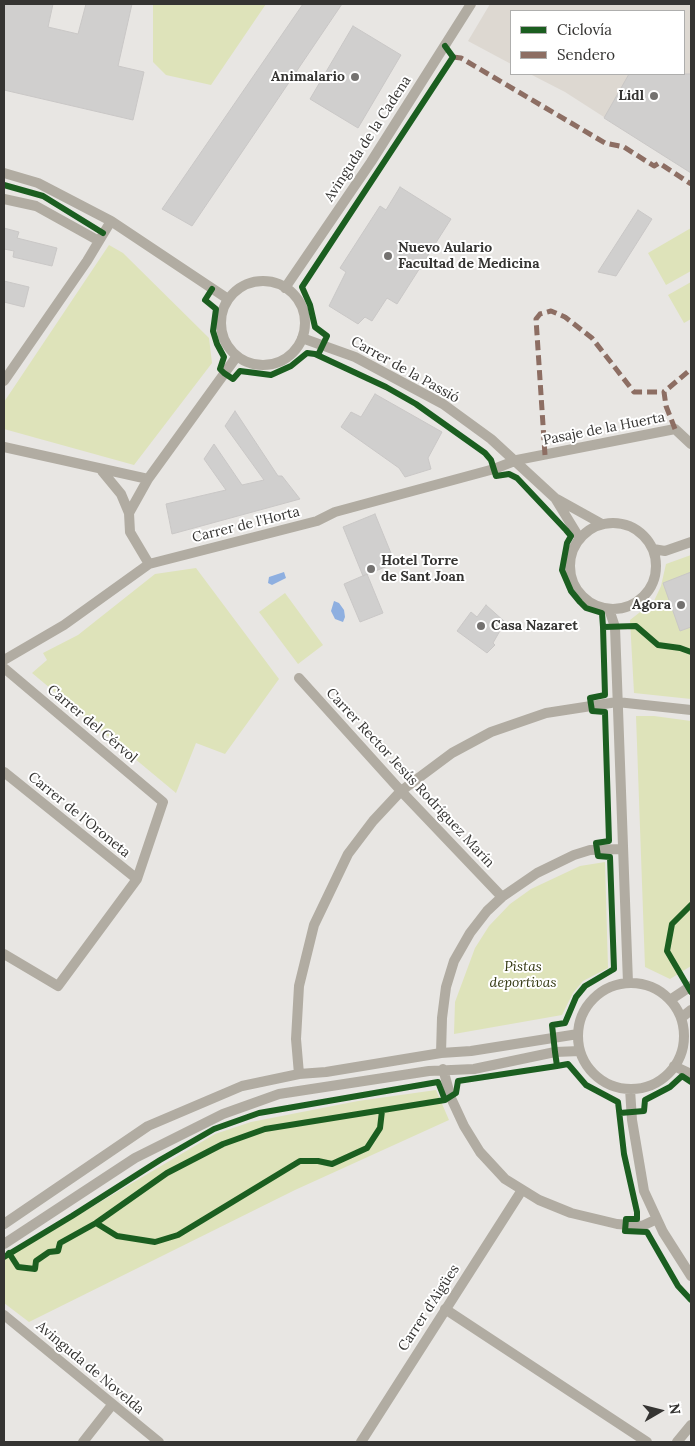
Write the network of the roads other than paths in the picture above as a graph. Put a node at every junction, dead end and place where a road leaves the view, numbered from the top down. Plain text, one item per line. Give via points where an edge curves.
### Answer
1 (471, 4) edge
2 (4, 174) edge
3 (4, 199) edge
4 (111, 222) junction
5 (99, 241) junction
6 (285, 288) junction
7 (228, 300) junction
8 (302, 338) junction
9 (237, 356) junction
10 (4, 381) edge
11 (691, 444) edge
12 (4, 447) edge
13 (516, 460) junction
14 (101, 470) junction
15 (148, 480) junction
16 (555, 498) junction
17 (128, 514) junction
18 (602, 524) junction
19 (580, 539) junction
20 (691, 542) edge
21 (653, 549) junction
22 (664, 551) junction
23 (656, 560) junction
24 (149, 564) junction
25 (622, 607) junction
26 (609, 609) junction
27 (615, 627) junction
28 (4, 660) edge
29 (4, 668) edge
30 (299, 678) dead end
31 (617, 702) junction
32 (691, 710) edge
33 (4, 772) edge
34 (401, 791) junction
35 (622, 849) junction
36 (137, 879) junction
37 (502, 897) junction
38 (5, 958) edge
39 (628, 983) junction
40 (691, 986) edge
41 (670, 1000) junction
42 (691, 1010) edge
43 (681, 1018) junction
44 (578, 1034) junction
45 (580, 1051) junction
46 (441, 1053) junction
47 (674, 1066) junction
48 (444, 1069) junction
49 (299, 1074) junction
50 (691, 1074) edge
51 (630, 1089) junction
52 (522, 1190) junction
53 (657, 1219) junction
54 (4, 1224) edge
55 (4, 1244) edge
56 (691, 1276) edge
57 (445, 1309) junction
58 (4, 1315) edge
59 (112, 1405) junction
60 (691, 1425) edge
61 (365, 1441) edge
62 (83, 1442) edge
63 (159, 1442) edge
64 (647, 1442) edge
65 (677, 1442) edge

1 - 6 street, Avinguda de la Cadena via 372,162
2 - 4 street via 38,183
3 - 5 street via 36,206
4 - 5 street
4 - 7 street
5 - 10 street
6 - 7 street via 259,281 236,290
6 - 8 street via 304,314
7 - 9 street via 222,311 223,337
8 - 9 street via 285,359 272,364 248,363
8 - 13 street, Carrer de la Passió via 356,357 443,404
9 - 15 street
11 - 13 street, Pasaje de la Huerta via 675,428
12 - 14 street
13 - 16 street, Carrer de la Passió
13 - 24 street, Carrer de l'Horta via 488,471 335,512 317,521
14 - 15 street
14 - 17 street via 121,494
15 - 17 street
16 - 18 street, Carrer de la Passió
16 - 19 street, Carrer de la Passió
17 - 24 street via 130,532
18 - 19 street
18 - 21 street via 628,526 640,532
19 - 26 street via 571,560 575,585 592,603
20 - 22 street
21 - 22 street
21 - 23 street
22 - 23 street
23 - 25 street via 649,591 640,600
24 - 28 street, Carrer de l'Horta via 64,625
25 - 26 street
25 - 27 street
26 - 27 street
27 - 31 street
29 - 36 street, Carrer del Cérvol via 163,802
30 - 34 street, Carrer Rector Jesús Rodríguez Marín
31 - 32 street
31 - 34 street via 546,713 497,729 452,753
31 - 35 street
33 - 36 street, Carrer de l'Oroneta
34 - 37 street, Carrer Rector Jesús Rodríguez Marín
34 - 49 street via 348,854 314,925 299,986 296,1039
35 - 37 street via 590,850 574,855 538,873
35 - 39 street
36 - 38 street via 58,986
37 - 46 street via 470,933 454,961 445,995
39 - 41 street via 651,987
39 - 44 street via 615,985 593,999 585,1009
40 - 41 street
41 - 43 street
42 - 43 street
43 - 47 street via 683,1043
44 - 45 street
44 - 46 street via 471,1052
45 - 48 street via 555,1052 474,1069
45 - 51 street via 587,1066 599,1079
46 - 49 street
47 - 50 street
47 - 51 street via 663,1078 648,1086
48 - 52 street via 451,1098 480,1152 503,1178
48 - 55 street via 279,1094 223,1114 135,1158
49 - 54 street via 242,1086 148,1126
51 - 53 street via 644,1191
52 - 53 street via 571,1213 618,1224 642,1226
52 - 57 street, Carrer d'Aigües
53 - 56 street
57 - 61 street, Carrer d'Aigües
57 - 64 street
58 - 59 street, Avinguda de Novelda
59 - 62 street
59 - 63 street, Avinguda de Novelda
60 - 65 street

